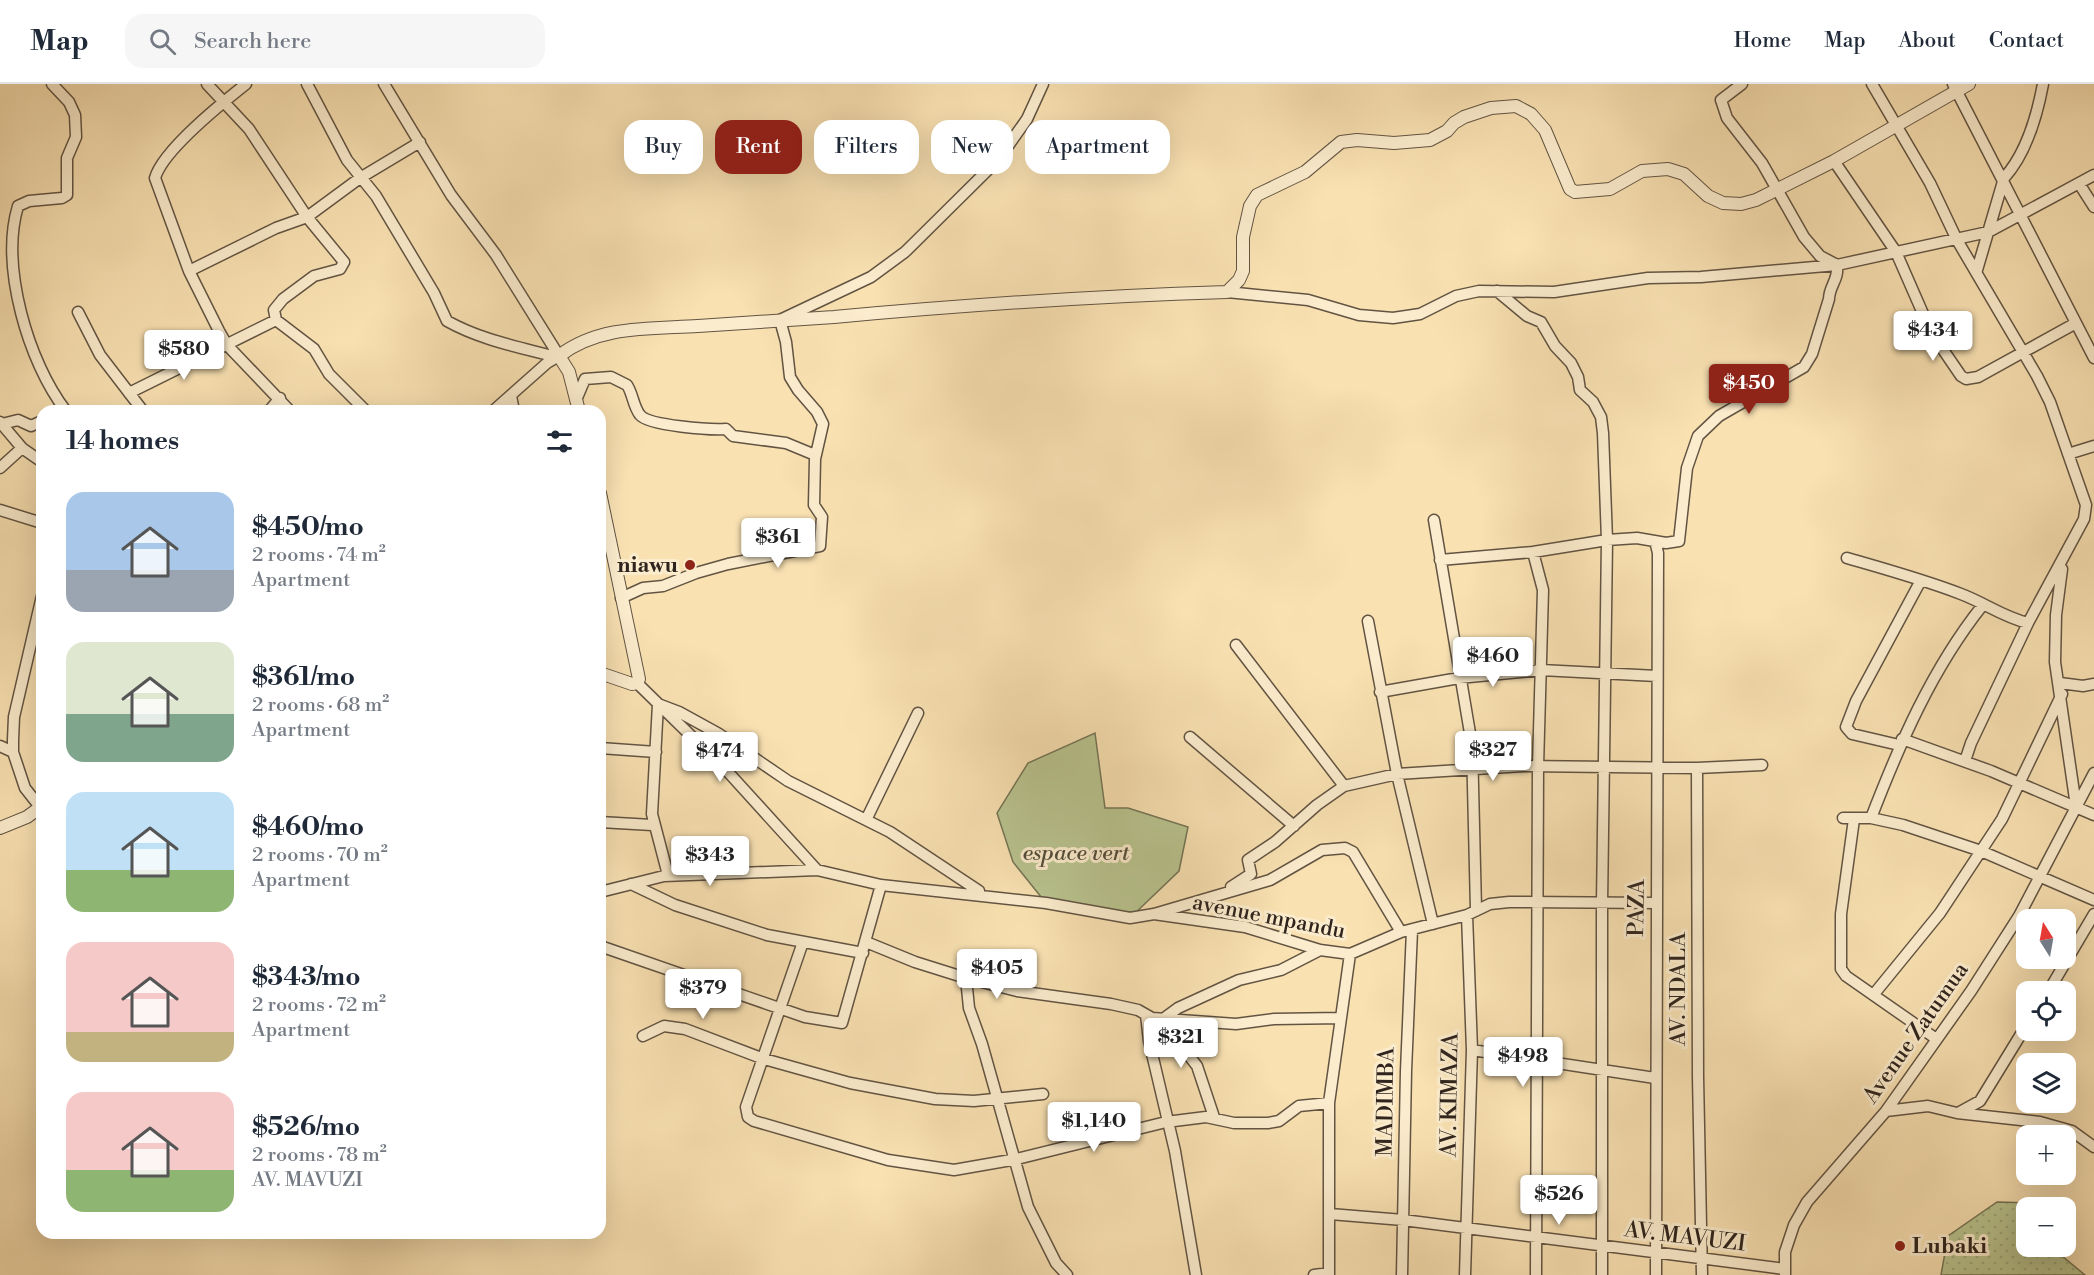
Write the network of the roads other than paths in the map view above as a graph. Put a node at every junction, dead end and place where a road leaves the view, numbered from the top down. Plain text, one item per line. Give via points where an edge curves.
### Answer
1 (52, 84) edge
2 (207, 84) edge
3 (246, 84) edge
4 (307, 84) edge
5 (384, 84) edge
6 (1043, 84) edge
7 (1742, 84) edge
8 (1872, 84) edge
9 (1969, 84) edge
10 (2043, 84) edge
11 (1955, 87) edge
12 (223, 102) junction
13 (1896, 127) junction
14 (420, 142) junction
15 (1834, 161) junction
16 (2094, 175) edge
17 (360, 178) junction
18 (2004, 178) junction
19 (2080, 185) junction
20 (1778, 189) junction
21 (2094, 207) edge
22 (2019, 215) junction
23 (307, 217) junction
24 (1988, 232) junction
25 (1957, 240) junction
26 (1896, 252) junction
27 (1837, 266) junction
28 (1977, 270) junction
29 (189, 271) junction
30 (1497, 291) junction
31 (1227, 292) junction
32 (78, 312) dead end
33 (276, 320) junction
34 (780, 320) junction
35 (2076, 323) junction
36 (227, 345) junction
37 (2022, 352) junction
38 (558, 357) junction
39 (2094, 358) edge
40 (129, 393) junction
41 (512, 396) junction
42 (280, 398) junction
43 (62, 405) edge
44 (138, 405) edge
45 (274, 405) edge
46 (285, 405) edge
47 (360, 405) edge
48 (501, 405) edge
49 (513, 405) edge
50 (577, 405) edge
51 (1, 423) edge
52 (36, 424) edge
53 (2094, 446) edge
54 (22, 448) junction
55 (2068, 454) junction
56 (816, 455) junction
57 (36, 458) edge
58 (0, 468) edge
59 (0, 510) edge
60 (1434, 520) dead end
61 (36, 521) edge
62 (606, 525) edge
63 (1607, 540) junction
64 (1654, 541) junction
65 (1533, 552) junction
66 (1847, 558) dead end
67 (2063, 559) junction
68 (1440, 560) junction
69 (1920, 582) junction
70 (621, 598) junction
71 (1982, 606) junction
72 (1368, 621) dead end
73 (36, 622) edge
74 (2028, 623) junction
75 (1236, 645) dead end
76 (1541, 670) junction
77 (606, 675) edge
78 (1605, 675) junction
79 (1657, 676) junction
80 (1459, 678) junction
81 (637, 683) junction
82 (2094, 684) edge
83 (2061, 689) junction
84 (1380, 692) junction
85 (658, 704) junction
86 (918, 713) dead end
87 (1190, 737) dead end
88 (1901, 742) junction
89 (0, 746) edge
90 (606, 748) edge
91 (13, 752) junction
92 (656, 752) junction
93 (1965, 761) junction
94 (1762, 765) dead end
95 (1538, 766) junction
96 (1604, 766) junction
97 (1474, 768) junction
98 (1697, 768) junction
99 (1657, 769) junction
100 (2094, 773) edge
101 (1397, 774) junction
102 (2021, 784) junction
103 (1344, 786) junction
104 (36, 800) edge
105 (2076, 806) junction
106 (36, 810) edge
107 (2094, 815) edge
108 (1871, 818) junction
109 (866, 820) junction
110 (606, 822) edge
111 (652, 825) junction
112 (1294, 826) junction
113 (0, 828) edge
114 (1982, 851) junction
115 (817, 870) junction
116 (668, 875) junction
117 (2041, 877) junction
118 (631, 884) junction
119 (881, 885) junction
120 (606, 890) edge
121 (979, 891) dead end
122 (1221, 895) junction
123 (2094, 900) edge
124 (1537, 902) junction
125 (1657, 903) junction
126 (1602, 904) junction
127 (1472, 912) junction
128 (1154, 914) junction
129 (2094, 914) edge
130 (1433, 924) junction
131 (1406, 931) junction
132 (803, 942) junction
133 (606, 948) edge
134 (865, 948) junction
135 (1320, 950) junction
136 (1350, 954) junction
137 (966, 978) junction
138 (2054, 981) edge
139 (1874, 994) junction
140 (781, 1008) junction
141 (1154, 1017) junction
142 (1341, 1018) junction
143 (643, 1036) dead end
144 (1935, 1038) junction
145 (2017, 1041) edge
146 (1472, 1050) junction
147 (764, 1059) junction
148 (1537, 1060) junction
149 (1601, 1070) junction
150 (1654, 1078) junction
151 (1043, 1094) dead end
152 (997, 1100) junction
153 (1329, 1102) junction
154 (1886, 1112) junction
155 (1957, 1113) junction
156 (1214, 1117) junction
157 (1166, 1122) junction
158 (2094, 1147) edge
159 (1017, 1159) junction
160 (1330, 1214) junction
161 (1403, 1220) junction
162 (1466, 1228) junction
163 (1536, 1237) junction
164 (1602, 1246) junction
165 (1656, 1253) junction
166 (1702, 1260) junction
167 (1785, 1272) edge
168 (1329, 1274) edge
169 (1067, 1275) edge
170 (1196, 1275) edge
171 (1314, 1275) edge
172 (1402, 1275) edge
173 (1465, 1275) edge
174 (1536, 1275) edge
175 (1602, 1275) edge
176 (1656, 1275) edge
177 (1702, 1275) edge

1 - 43 street via 69,102 75,116 76,137 67,158 67,195 18,206 10,228 8,265 11,297 19,320 38,364
2 - 12 street
3 - 12 street
4 - 17 street
5 - 14 street
6 - 34 street via 1012,142 983,177 904,252 871,277
7 - 20 street via 1721,100 1725,112
8 - 13 street
9 - 11 street
10 - 18 street via 2038,112 2014,166
11 - 13 street
11 - 18 street
12 - 23 street via 249,129
12 - 29 street via 182,139 155,178
13 - 15 street
13 - 25 street via 1930,183
14 - 17 street
14 - 38 street via 451,195 506,268
15 - 20 street
15 - 26 street
16 - 19 street
17 - 23 street
17 - 38 street via 376,196 447,321 484,338
18 - 22 street
18 - 24 street
19 - 21 street
19 - 22 street
20 - 27 street via 1810,244
20 - 31 street via 1741,204 1723,203 1684,174 1651,169 1610,189 1575,192 1570,189 1545,130 1531,114 1516,106 1491,108 1464,117 1430,140 1341,142 1305,172 1265,189 1250,206 1242,247 1244,271
22 - 24 street
22 - 35 street
23 - 29 street
23 - 33 street via 344,265 314,276 283,299 274,310
24 - 25 street
24 - 28 street
25 - 26 street
25 - 28 street
26 - 27 street
26 - 37 street via 1931,332 1961,376 1977,377
27 - 30 street via 1648,278 1554,292
27 - 64 street via 1838,278 1829,291 1809,362 1706,426 1695,441 1687,468 1681,537 1674,543
28 - 37 street
29 - 36 street
30 - 31 street via 1466,293 1420,314 1393,318 1359,315 1308,300
30 - 63 street via 1527,316 1541,322 1571,363 1580,390 1601,417
31 - 34 street via 991,303
32 - 40 street via 100,355
33 - 36 street
33 - 47 street via 314,349 329,374
34 - 38 street via 631,330 586,340
34 - 56 street via 790,377 823,424
35 - 37 street
35 - 39 street
36 - 40 street
36 - 42 street
37 - 55 street via 2050,402
38 - 41 street
38 - 50 street via 566,363
40 - 44 street
41 - 48 street
41 - 49 street
42 - 45 street
42 - 46 street
50 - 56 street via 585,380 611,377 627,385 645,419 689,428 726,429 733,436 786,443
51 - 52 street via 18,420
51 - 54 street
53 - 55 street
54 - 57 street
54 - 58 street
55 - 67 street via 2086,510
56 - 70 street via 814,505 822,517 817,548 722,565
59 - 61 street
60 - 68 street, AV. KIMAZA
62 - 70 street
63 - 64 street
63 - 65 street
63 - 78 street
64 - 79 street, PAZA via 1658,553
65 - 68 street
65 - 76 street via 1543,590
66 - 69 street
67 - 74 street
67 - 83 street via 2055,638
68 - 80 street, AV. KIMAZA
69 - 71 street via 1964,595
69 - 88 street via 1846,727 1852,734
70 - 81 street via 638,671
71 - 74 street
71 - 88 street via 1960,633
72 - 84 street
73 - 91 street via 14,717
74 - 93 street
75 - 103 street
76 - 78 street
76 - 80 street
76 - 95 street
77 - 81 street
78 - 79 street
78 - 96 street
79 - 99 street, PAZA
80 - 84 street
80 - 97 street, AV. KIMAZA
81 - 85 street
82 - 83 street
83 - 102 street
83 - 105 street
84 - 101 street
85 - 92 street
85 - 109 street via 719,734 788,781
85 - 115 street via 728,772
86 - 109 street
87 - 112 street
88 - 93 street
88 - 108 street
89 - 91 street
90 - 92 street
91 - 104 street via 25,788
92 - 111 street
93 - 102 street
94 - 98 street
95 - 96 street
95 - 97 street
95 - 124 street
96 - 99 street
96 - 126 street
97 - 101 street
97 - 127 street, AV. KIMAZA
98 - 99 street
98 - 166 street, AV. NDALA
99 - 125 street, PAZA
100 - 105 street, Avenue Zatumua
101 - 103 street
101 - 130 street
102 - 105 street
102 - 114 street
103 - 112 street
105 - 107 street
105 - 117 street, Avenue Zatumua
106 - 113 street
108 - 114 street
108 - 139 street via 1848,819 1841,969
109 - 121 street via 918,848
110 - 111 street
111 - 116 street
112 - 122 street via 1251,857 1251,874
114 - 117 street
114 - 139 street via 1934,921
115 - 116 street
115 - 119 street
116 - 118 street
117 - 123 street
117 - 144 street, Avenue Zatumua via 1998,951
118 - 120 street
118 - 132 street via 675,906 767,935
119 - 128 street via 1046,903 1120,918
119 - 134 street
122 - 128 street
122 - 131 street via 1270,880 1322,850 1345,848 1353,852
124 - 126 street, avenue mpandu
124 - 127 street, avenue mpandu via 1499,903
124 - 148 street
125 - 126 street, avenue mpandu
125 - 150 street, PAZA
126 - 149 street
127 - 130 street, avenue mpandu
127 - 146 street, AV. KIMAZA
128 - 135 street, avenue mpandu via 1245,927
129 - 138 street
130 - 131 street, avenue mpandu
131 - 136 street, avenue mpandu
131 - 161 street, MADIMBA
132 - 134 street
132 - 140 street
133 - 140 street
134 - 137 street
134 - 140 street via 843,1022 821,1021
135 - 136 street, avenue mpandu
135 - 141 street via 1281,970 1239,980
136 - 142 street
137 - 141 street via 1111,1004
137 - 152 street via 969,1008
139 - 144 street
140 - 147 street
141 - 142 street via 1236,1024 1274,1018
141 - 156 street via 1197,1066
141 - 157 street via 1149,1041
142 - 153 street
143 - 147 street via 664,1026 685,1029
144 - 154 street, Avenue Zatumua
145 - 155 street via 1980,1101
146 - 148 street
146 - 162 street, AV. KIMAZA
147 - 152 street via 850,1083 935,1099
147 - 159 street via 746,1107 748,1117 754,1121 926,1167 954,1170
148 - 149 street
148 - 163 street
149 - 150 street
149 - 164 street
150 - 165 street, PAZA
151 - 152 street
152 - 159 street
153 - 156 street via 1299,1106 1279,1121 1268,1123 1234,1123
153 - 160 street
154 - 155 street via 1921,1106
154 - 167 street, Avenue Zatumua via 1807,1202 1788,1243
155 - 158 street via 2058,1126 2082,1136
156 - 157 street
157 - 159 street
157 - 170 street via 1175,1151
159 - 169 street via 1028,1207 1056,1263
160 - 161 street, AV. MAVUZI
160 - 168 street
161 - 162 street, AV. MAVUZI
161 - 172 street, MADIMBA
162 - 163 street, AV. MAVUZI
162 - 173 street, AV. KIMAZA
163 - 164 street, AV. MAVUZI
163 - 174 street
164 - 165 street, AV. MAVUZI
164 - 175 street
165 - 166 street, AV. MAVUZI
165 - 176 street, PAZA
166 - 167 street, AV. MAVUZI
166 - 177 street, AV. NDALA
168 - 171 street

